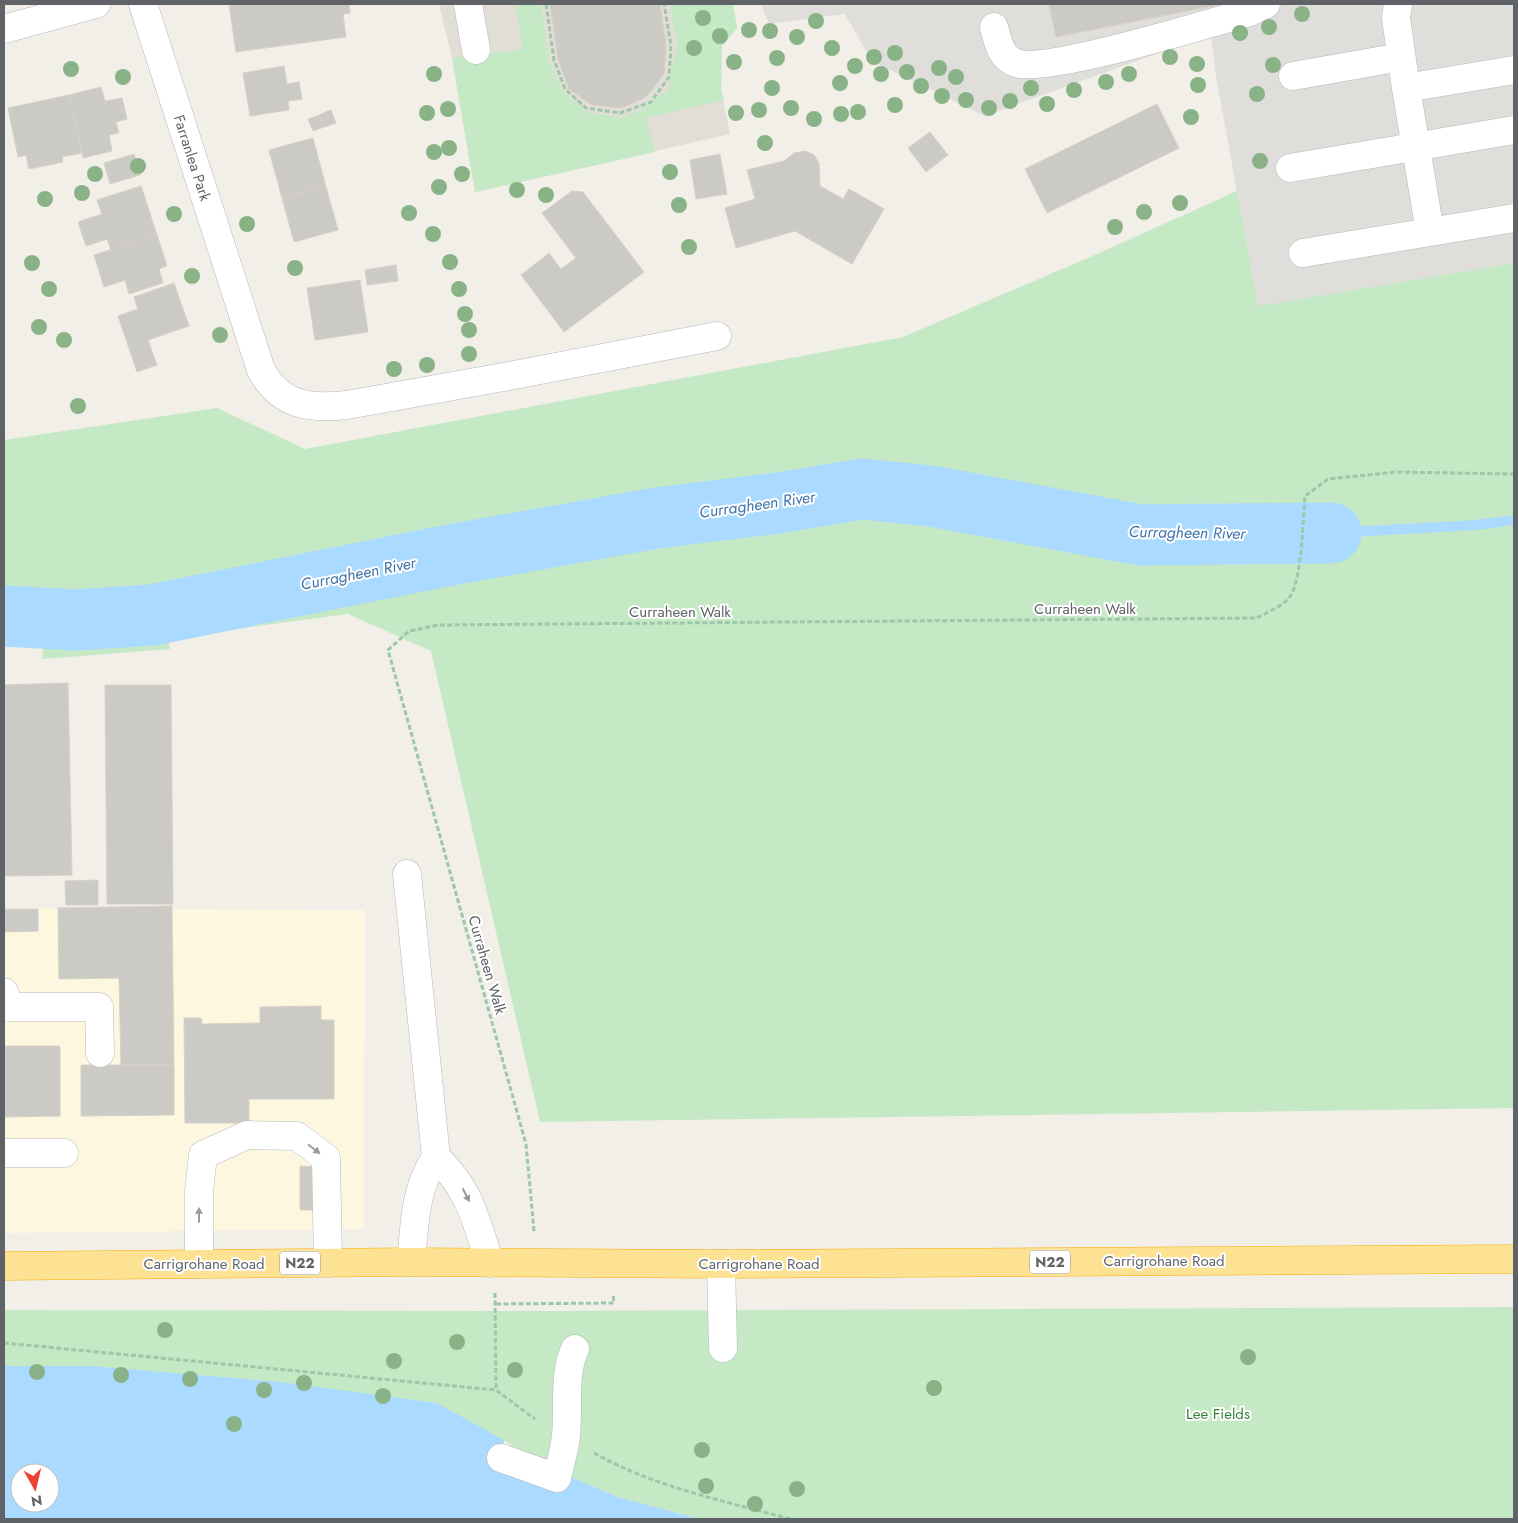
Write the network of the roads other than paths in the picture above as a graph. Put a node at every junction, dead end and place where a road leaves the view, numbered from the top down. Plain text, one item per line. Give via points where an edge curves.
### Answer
1 (96, 4) edge
2 (142, 4) edge
3 (468, 4) edge
4 (1266, 4) edge
5 (1398, 4) edge
6 (994, 27) dead end
7 (4, 30) edge
8 (476, 50) dead end
9 (1401, 57) junction
10 (1514, 70) edge
11 (1293, 76) dead end
12 (1406, 88) junction
13 (1514, 130) edge
14 (1416, 147) junction
15 (1290, 168) dead end
16 (1514, 218) edge
17 (1430, 232) junction
18 (1303, 253) dead end
19 (717, 336) dead end
20 (407, 874) dead end
21 (4, 992) edge
22 (100, 1053) dead end
23 (4, 1153) edge
24 (64, 1153) dead end
25 (436, 1157) junction
26 (1514, 1259) edge
27 (411, 1262) junction
28 (328, 1263) junction
29 (492, 1263) junction
30 (199, 1264) junction
31 (721, 1264) junction
32 (4, 1266) edge
33 (722, 1348) dead end
34 (575, 1349) dead end
35 (501, 1458) dead end

1 - 7 street
2 - 19 street, Farranlea Park via 261,370 276,390 299,405 320,408
3 - 8 street
4 - 6 street via 1249,12 1107,51 1034,65 1016,63 1000,51
5 - 9 street via 1396,18
9 - 11 street
9 - 12 street
10 - 12 street
12 - 14 street
13 - 14 street
14 - 15 street
14 - 17 street
16 - 17 street
17 - 18 street
20 - 25 street
21 - 22 street via 10,1007 99,1007
23 - 24 street
25 - 27 street via 425,1174 418,1196
25 -> 29 street via 467,1195
26 - 31 highway, Carrigrohane Road / N22
27 - 28 highway, Carrigrohane Road / N22
27 - 29 highway, Carrigrohane Road / N22
28 - 30 highway, Carrigrohane Road / N22
30 -> 28 street via 199,1192 203,1155 247,1135 297,1136 326,1158
29 - 31 highway, Carrigrohane Road / N22
30 - 32 highway, Carrigrohane Road / N22
31 - 33 street
34 - 35 street via 569,1373 566,1437 557,1478

